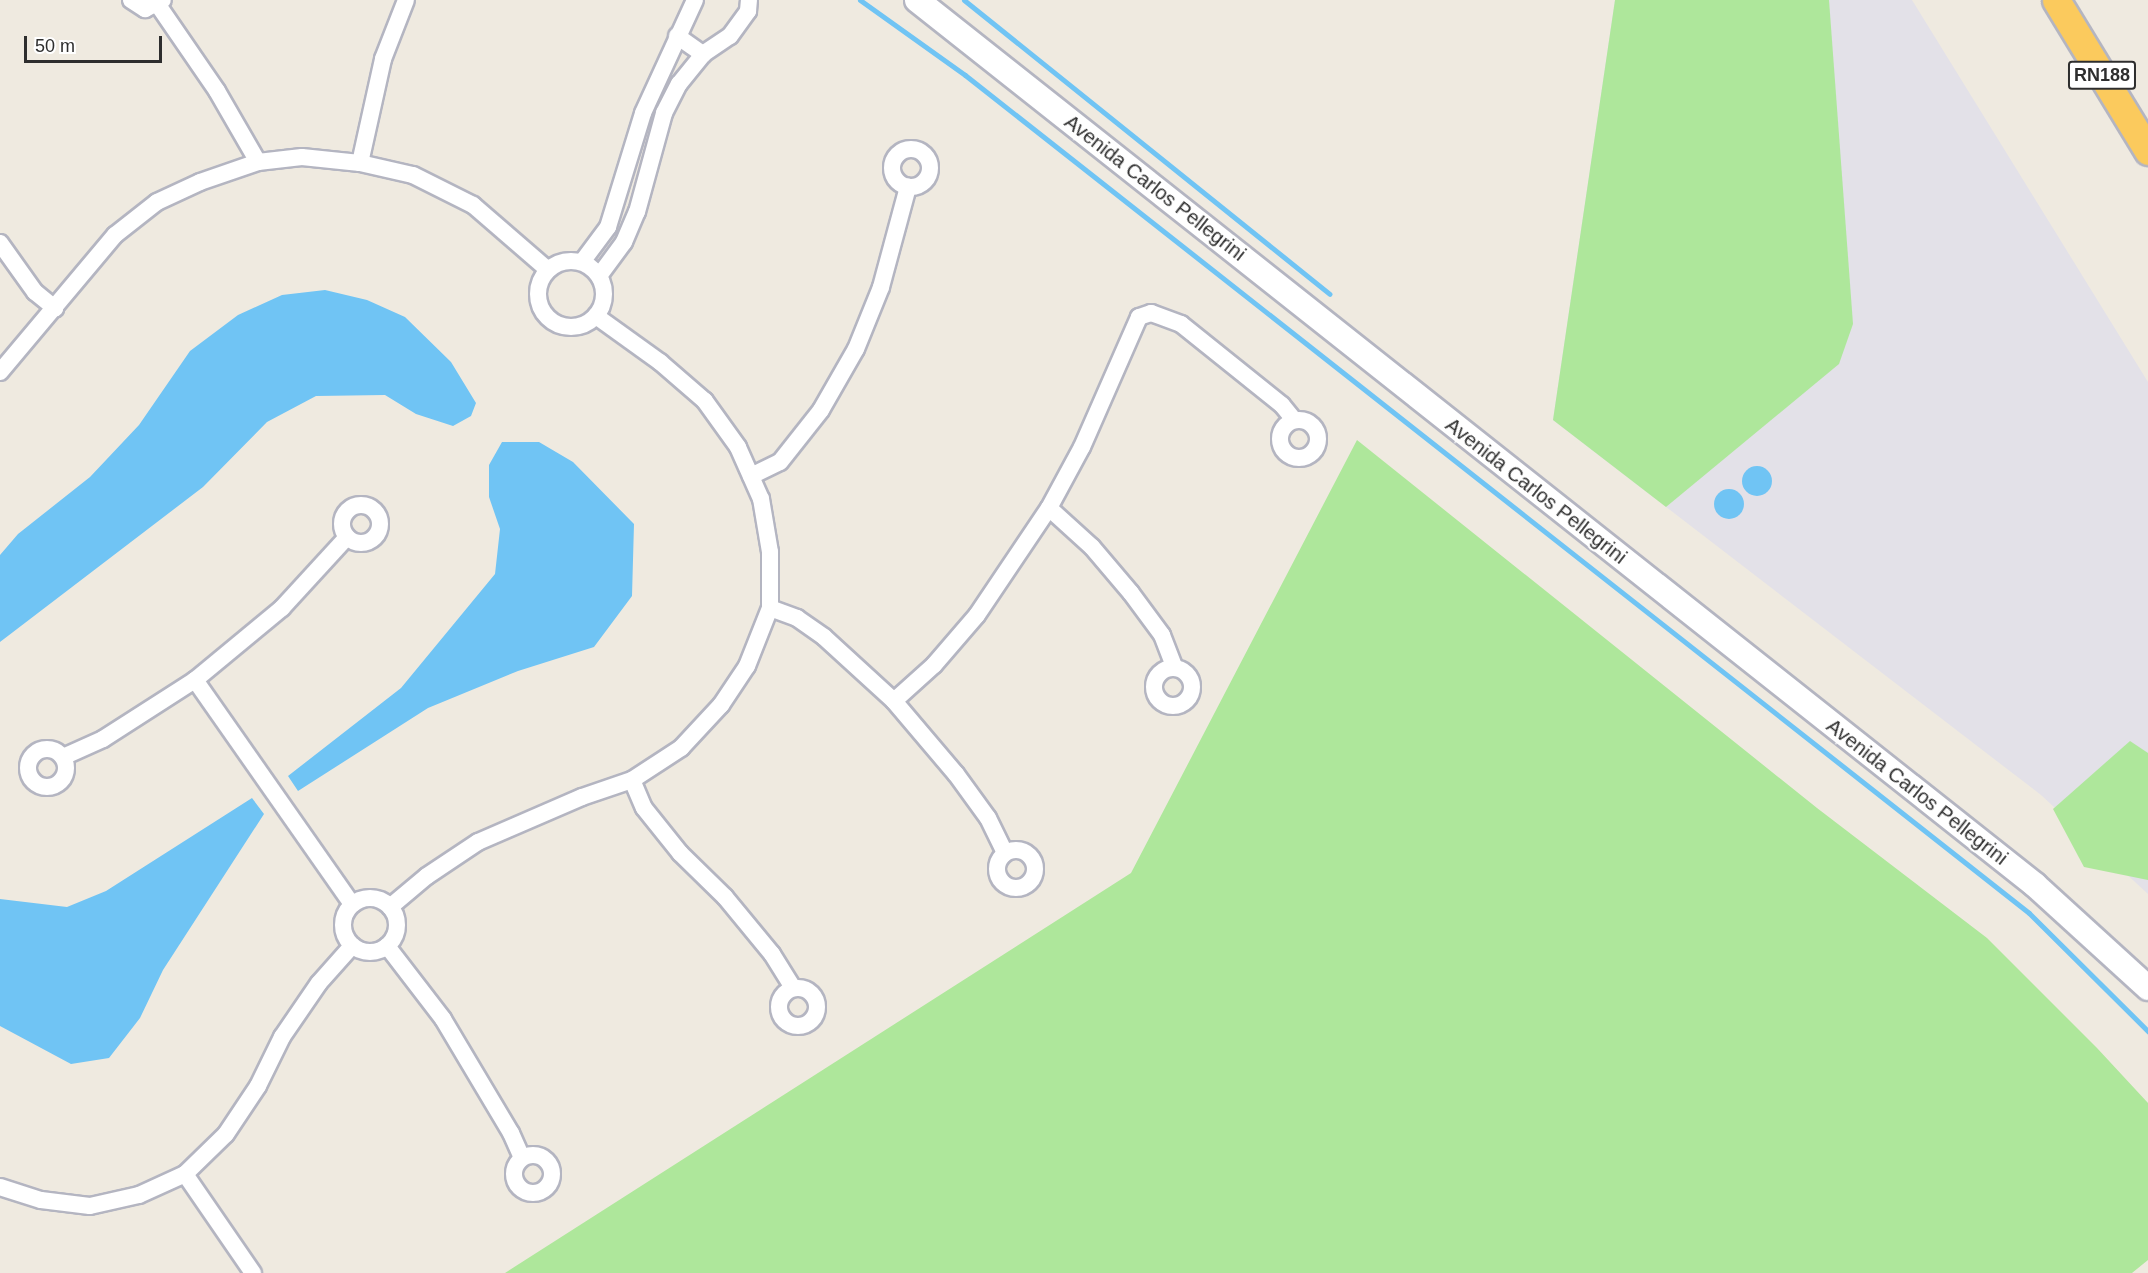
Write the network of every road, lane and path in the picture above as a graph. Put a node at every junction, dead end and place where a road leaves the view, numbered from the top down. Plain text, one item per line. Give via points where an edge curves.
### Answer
1 (131, 0) edge
2 (406, 0) edge
3 (695, 0) edge
4 (749, 0) edge
5 (917, 0) edge
6 (2056, 0) edge
7 (160, 3) edge
8 (677, 36) junction
9 (703, 54) junction
10 (2148, 151) edge
11 (258, 162) junction
12 (360, 163) junction
13 (908, 188) dead end
14 (0, 243) edge
15 (582, 262) junction
16 (548, 270) junction
17 (599, 276) junction
18 (55, 308) junction
19 (596, 316) junction
20 (0, 372) edge
21 (1294, 420) dead end
22 (751, 476) junction
23 (1049, 508) junction
24 (347, 537) dead end
25 (770, 608) junction
26 (1174, 667) dead end
27 (195, 680) junction
28 (894, 701) junction
29 (63, 757) dead end
30 (632, 780) junction
31 (1005, 853) dead end
32 (352, 904) junction
33 (390, 907) junction
34 (352, 946) junction
35 (387, 946) junction
36 (793, 988) dead end
37 (2148, 988) edge
38 (522, 1158) dead end
39 (185, 1174) junction
40 (0, 1187) edge
41 (253, 1273) edge

1 - 7 street via 145,9
2 - 12 street via 382,59
3 - 8 street
4 - 9 street via 748,11 730,36
5 - 37 main road, Avenida Carlos Pellegrini via 2035,885
6 - 10 highway, RN188
7 - 11 street
8 - 9 street
8 - 15 street via 643,113 608,226
9 - 17 street via 664,114 637,212 624,242
11 - 12 street via 302,157
11 - 18 street via 157,202 115,235
12 - 16 street via 413,175 473,206
13 - 22 street via 882,287 856,349 821,410 780,462
14 - 18 street via 35,292
15 - 16 street via 561,262
15 - 17 street
16 - 19 street via 539,285 538,296 546,316 566,327 587,323
17 - 19 street via 604,296
18 - 20 street
19 - 22 street via 705,401 738,447
21 - 23 street via 1282,405 1181,324 1151,313 1139,317 1082,447
22 - 25 street via 761,500 770,552
23 - 26 street via 1092,547 1131,592 1162,635
23 - 28 street via 977,615 934,664
24 - 27 street via 282,608
25 - 28 street via 797,618 824,638
25 - 30 street via 747,666 721,705 681,748
27 - 29 street via 103,739
27 - 32 street
28 - 31 street via 956,774 988,818
30 - 33 street via 478,842
30 - 36 street via 644,808 725,897 772,954
32 - 33 street via 367,898
32 - 34 street via 343,921 343,930
33 - 35 street via 397,923
34 - 35 street via 369,952
34 - 39 street via 319,983 282,1037 258,1086 226,1134
35 - 38 street via 443,1019
39 - 40 street via 139,1195 90,1206 41,1200
39 - 41 street

